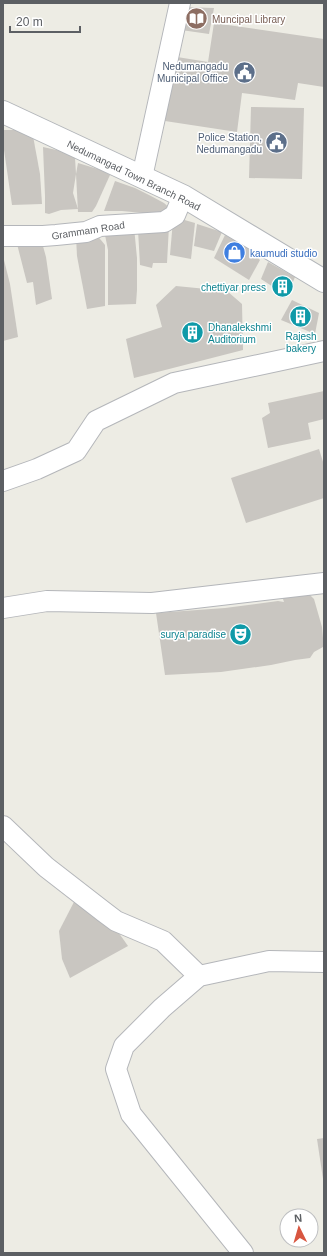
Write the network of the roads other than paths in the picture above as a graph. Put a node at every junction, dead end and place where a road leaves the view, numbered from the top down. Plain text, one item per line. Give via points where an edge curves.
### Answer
1 (180, 3) edge
2 (3, 112) edge
3 (142, 177) junction
4 (183, 196) junction
5 (3, 236) edge
6 (324, 281) edge
7 (324, 351) edge
8 (3, 481) edge
9 (324, 583) edge
10 (3, 608) edge
11 (3, 826) edge
12 (324, 962) edge
13 (198, 976) junction
14 (243, 1253) edge

1 - 3 street
2 - 3 main road, Nedumangad Town Branch Road
3 - 4 main road, Nedumangad Town Branch Road
4 - 5 street, Grammam Road via 175,215 164,222 100,226 86,232 50,236
4 - 6 main road, Nedumangad Town Branch Road
7 - 8 street via 174,383 96,421 76,451
9 - 10 street via 152,604 46,602
11 - 13 street via 46,867 104,912 116,921 163,941
12 - 13 street via 269,961
13 - 14 street via 124,1046 116,1069 131,1114

